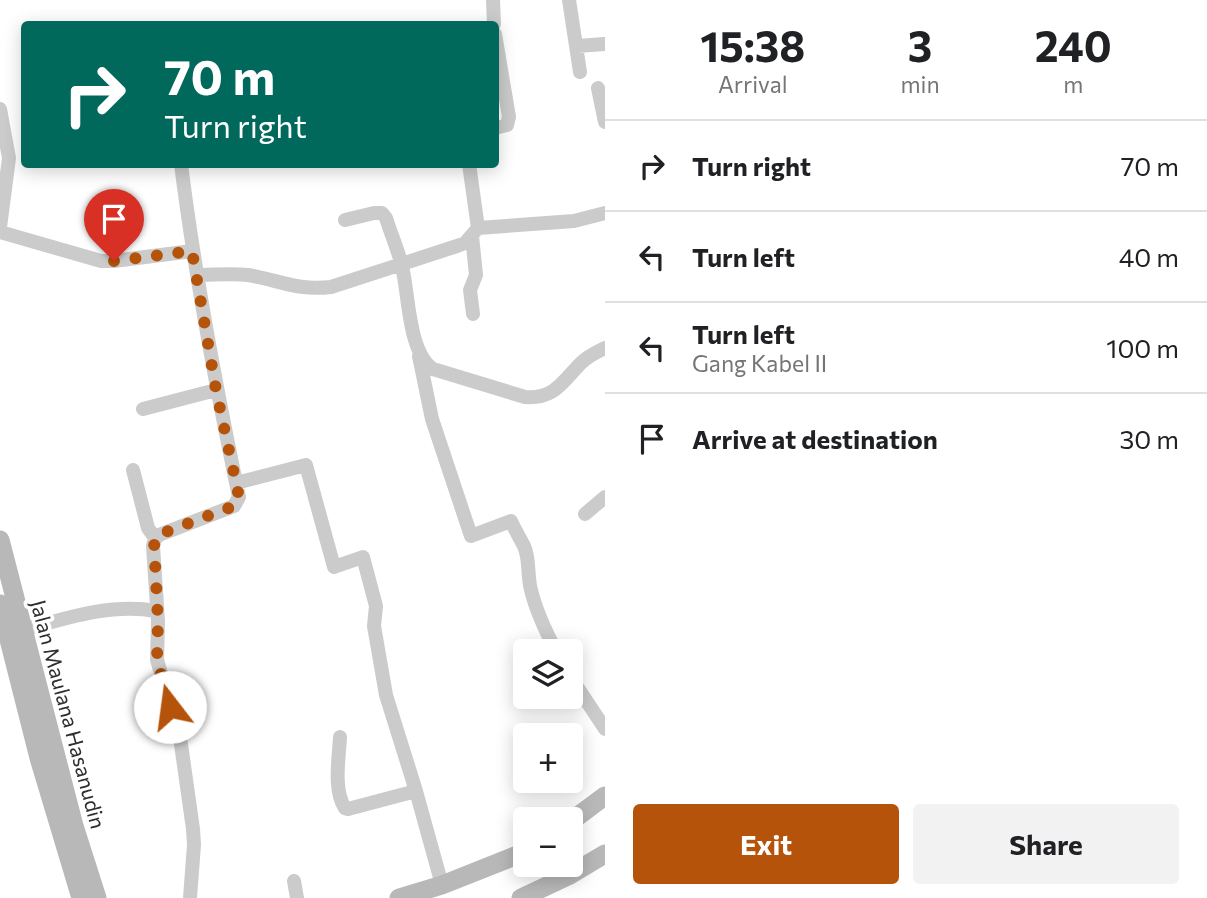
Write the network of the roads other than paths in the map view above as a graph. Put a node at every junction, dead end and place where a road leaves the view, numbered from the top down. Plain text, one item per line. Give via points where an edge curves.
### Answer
1 (493, 0) edge
2 (569, 0) edge
3 (494, 21) edge
4 (605, 44) edge
5 (577, 46) junction
6 (499, 59) edge
7 (580, 72) dead end
8 (598, 88) dead end
9 (0, 109) edge
10 (605, 122) edge
11 (499, 127) edge
12 (182, 168) edge
13 (469, 168) edge
14 (605, 214) edge
15 (345, 220) dead end
16 (0, 229) edge
17 (475, 232) junction
18 (192, 251) junction
19 (401, 264) junction
20 (197, 275) junction
21 (473, 314) dead end
22 (605, 348) edge
23 (419, 355) junction
24 (216, 390) junction
25 (143, 409) dead end
26 (133, 470) dead end
27 (236, 483) junction
28 (605, 497) edge
29 (585, 514) dead end
30 (156, 538) junction
31 (0, 540) edge
32 (0, 604) edge
33 (156, 611) junction
34 (29, 629) junction
35 (549, 639) edge
36 (6, 650) edge
37 (583, 696) edge
38 (605, 729) edge
39 (340, 737) dead end
40 (416, 791) junction
41 (605, 796) edge
42 (583, 812) edge
43 (605, 854) edge
44 (513, 857) edge
45 (294, 881) dead end
46 (442, 885) junction
47 (402, 897) edge
48 (81, 898) edge
49 (97, 898) edge
50 (190, 898) edge
51 (297, 898) edge
52 (521, 898) edge

1 - 3 street
2 - 5 street
4 - 5 street
5 - 7 street
6 - 11 street via 509,121
8 - 10 street
9 - 16 street via 9,158
12 - 18 street
13 - 17 street
14 - 17 street
15 - 19 street via 382,213
16 - 18 street via 101,261
17 - 19 street via 457,246
17 - 21 street via 476,275 470,290
18 - 20 street
19 - 20 street via 315,289 248,275
19 - 23 street
20 - 24 street
22 - 23 street via 583,361 550,394 538,398 441,372
23 - 35 street via 432,419 471,536 511,522 524,545 531,592
24 - 25 street
24 - 27 street
26 - 30 street via 148,528
27 - 30 street via 239,500 234,506
27 - 40 street via 306,465 334,566 363,556 376,606 374,626 386,695
28 - 29 street
30 - 33 street
31 - 34 street, Jalan Maulana Hasanudin
32 - 36 street, Jalan Maulana Hasanudin
33 - 34 street via 121,608
33 - 50 street via 157,660 180,737 188,784 194,845
34 - 49 street, Jalan Maulana Hasanudin via 74,826
36 - 48 street, Jalan Maulana Hasanudin
37 - 38 street
39 - 40 street via 340,799 345,808
40 - 46 street
41 - 42 street
43 - 52 street
44 - 46 street
45 - 51 street
46 - 47 street

